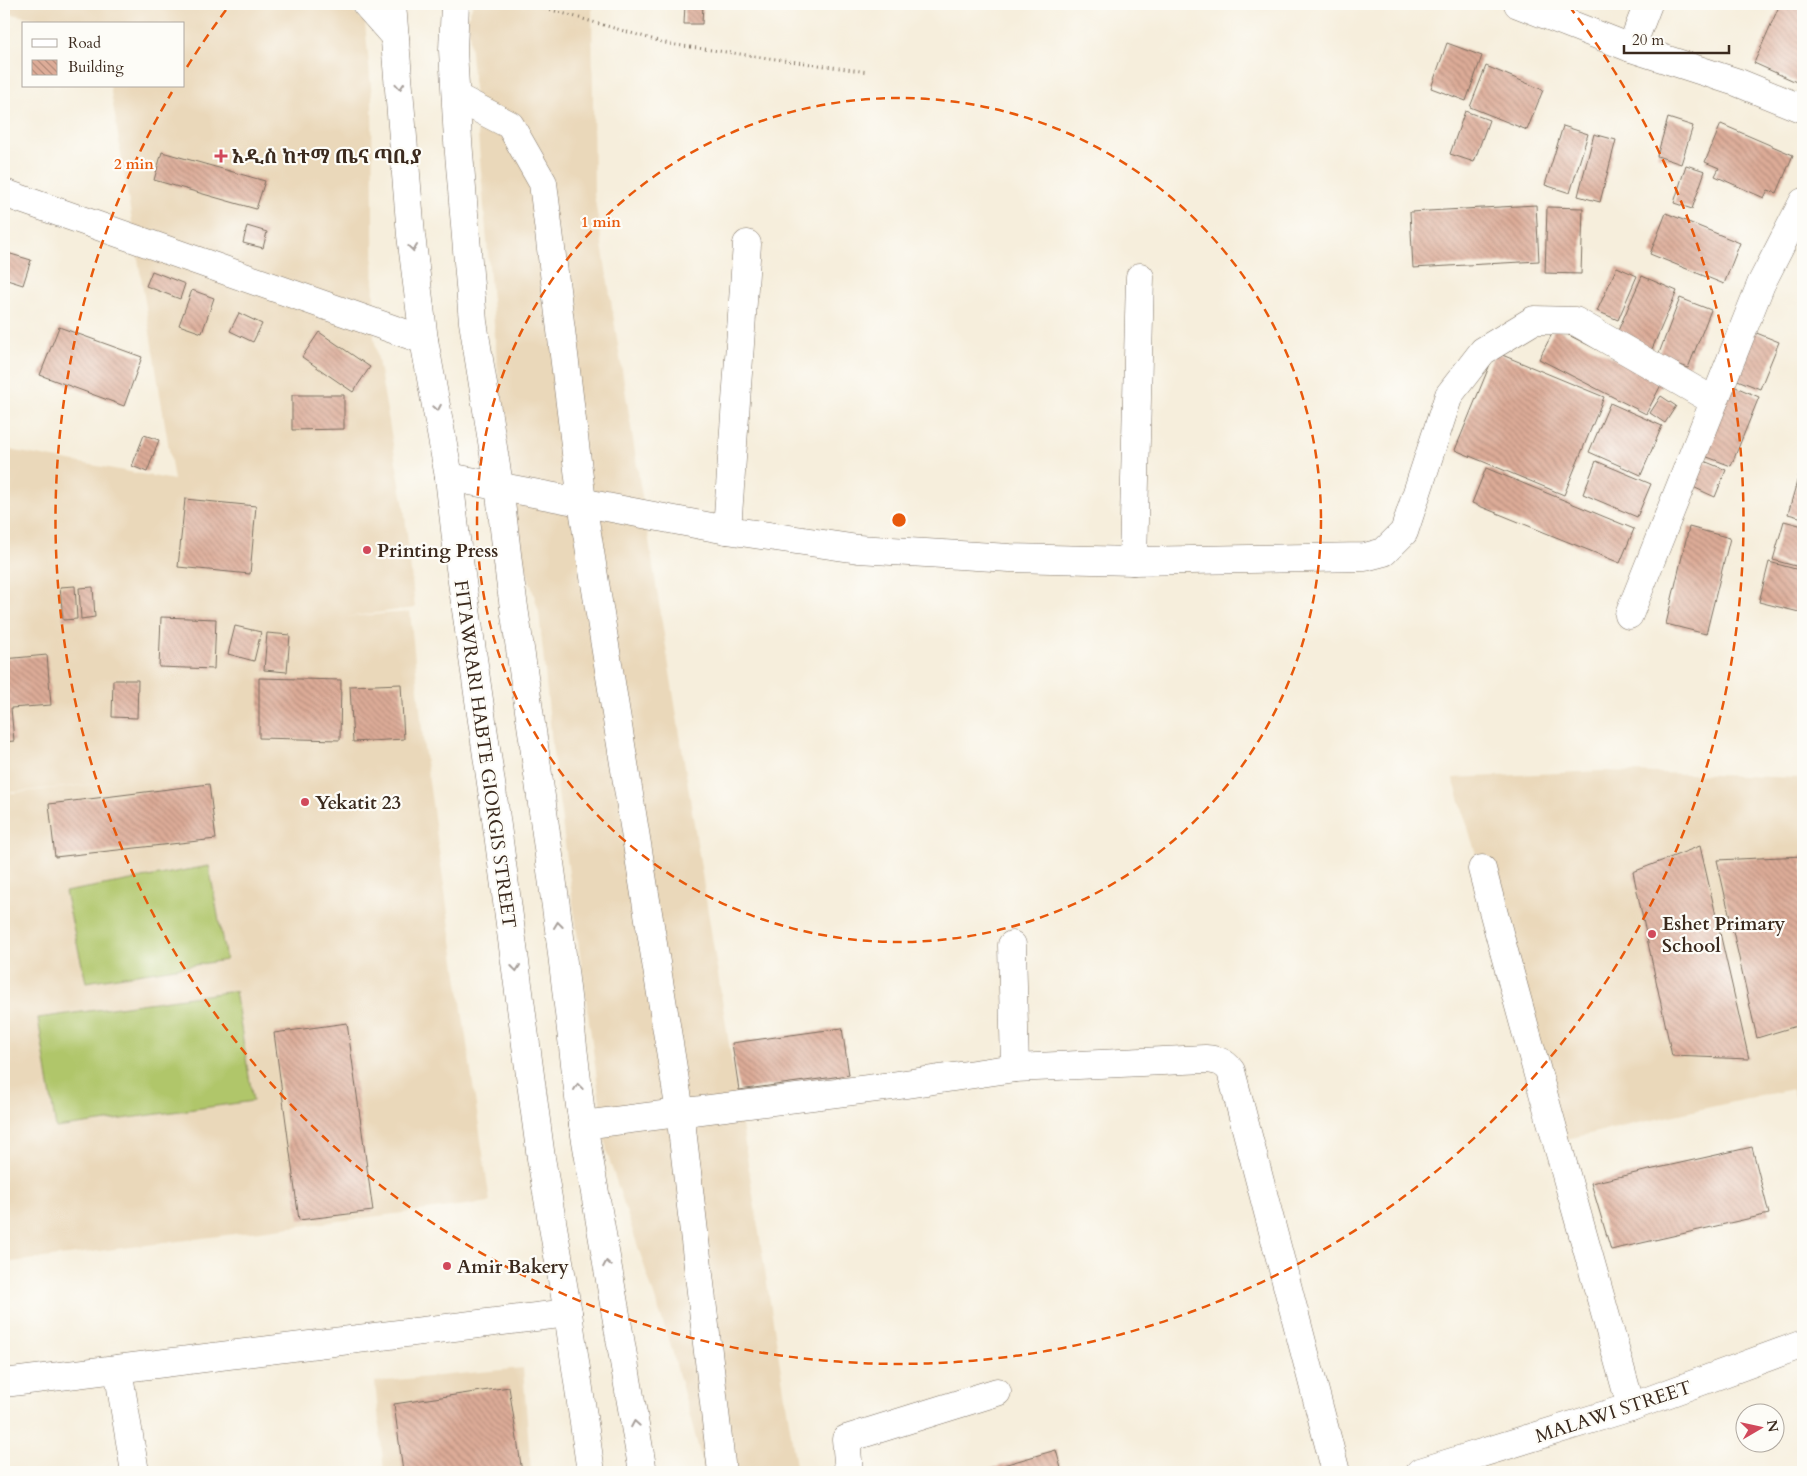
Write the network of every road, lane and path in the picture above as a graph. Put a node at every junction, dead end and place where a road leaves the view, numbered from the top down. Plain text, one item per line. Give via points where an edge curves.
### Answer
1 (366, 4) edge
2 (392, 4) edge
3 (440, 4) edge
4 (455, 4) edge
5 (532, 4) edge
6 (1518, 4) edge
7 (1648, 4) edge
8 (395, 37) junction
9 (1631, 48) junction
10 (453, 50) junction
11 (868, 72) dead end
12 (456, 97) junction
13 (1803, 109) edge
14 (4, 194) edge
15 (1803, 202) edge
16 (747, 244) dead end
17 (1140, 278) dead end
18 (424, 340) junction
19 (1714, 401) junction
20 (449, 477) junction
21 (499, 485) junction
22 (582, 502) junction
23 (727, 530) junction
24 (1133, 561) junction
25 (1629, 615) dead end
26 (1482, 869) dead end
27 (1012, 945) dead end
28 (1015, 1068) junction
29 (680, 1112) junction
30 (583, 1125) junction
31 (568, 1312) junction
32 (1802, 1347) edge
33 (118, 1369) junction
34 (4, 1383) edge
35 (997, 1392) dead end
36 (1631, 1407) junction
37 (135, 1472) edge
38 (591, 1472) edge
39 (643, 1472) edge
40 (722, 1472) edge
41 (849, 1472) edge
42 (1336, 1472) edge
43 (1420, 1472) edge

1 - 8 street
2 - 8 street, FITAWRARI HABTE GIORGIS STREET
3 - 10 street
4 - 10 street
5 - 11 path via 669,44
6 - 9 street
7 - 9 street
8 -> 18 street, FITAWRARI HABTE GIORGIS STREET via 411,235
9 - 13 street via 1739,83
10 - 12 street
12 - 21 street via 473,322
12 - 22 street via 510,125 543,184
14 - 18 street
15 - 19 street via 1761,284
16 - 23 street
17 - 24 street
18 -> 20 street, FITAWRARI HABTE GIORGIS STREET
19 - 24 street via 1575,321 1534,320 1482,351 1449,395 1404,532 1384,552 1330,559
19 - 25 street
20 - 21 street
20 -> 31 street, FITAWRARI HABTE GIORGIS STREET via 541,1158
21 - 22 street
30 -> 21 street
22 - 23 street
22 - 29 street
23 - 24 street via 858,549
26 - 36 street
27 - 28 street
28 - 29 street
28 - 42 street via 1205,1059 1226,1063 1231,1071
29 - 30 street
29 - 40 street
39 -> 30 street
31 - 33 street
31 - 38 street, FITAWRARI HABTE GIORGIS STREET
32 - 36 street, MALAWI STREET
33 - 34 street
33 - 37 street
35 - 41 street via 846,1439
36 - 43 street, MALAWI STREET

